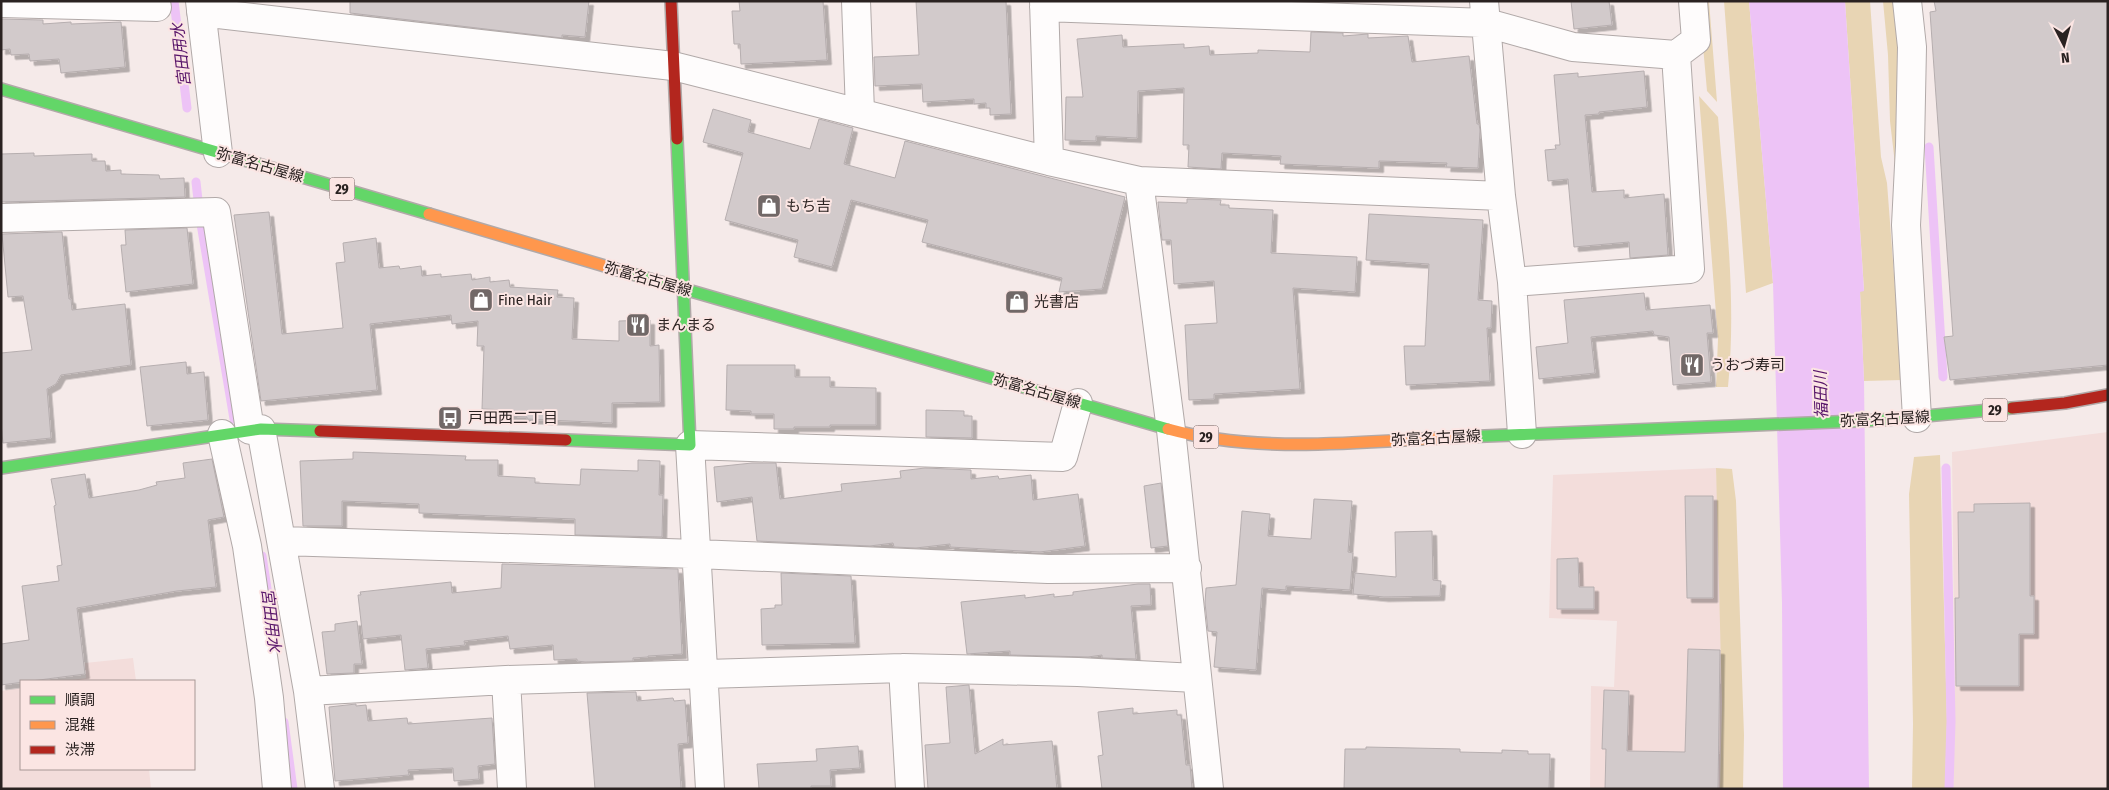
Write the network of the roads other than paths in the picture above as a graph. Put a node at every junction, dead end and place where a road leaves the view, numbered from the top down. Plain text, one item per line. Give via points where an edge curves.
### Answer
1 (670, 1) edge
2 (856, 1) edge
3 (1692, 1) edge
4 (1907, 1) edge
5 (1, 3) edge
6 (1044, 4) edge
7 (200, 7) edge
8 (157, 8) dead end
9 (1486, 12) edge
10 (1676, 55) junction
11 (673, 66) junction
12 (1, 89) edge
13 (860, 112) junction
14 (218, 153) junction
15 (1049, 161) junction
16 (1139, 181) junction
17 (1501, 196) junction
18 (1, 218) edge
19 (1512, 282) junction
20 (682, 289) junction
21 (2108, 395) edge
22 (1078, 403) junction
23 (1917, 418) junction
24 (255, 429) junction
25 (1171, 430) junction
26 (222, 434) junction
27 (1522, 434) junction
28 (690, 445) junction
29 (1, 468) edge
30 (282, 541) junction
31 (697, 554) junction
32 (1187, 568) junction
33 (903, 668) junction
34 (704, 675) junction
35 (1196, 678) junction
36 (506, 680) junction
37 (308, 691) junction
38 (278, 789) edge
39 (319, 789) edge
40 (512, 789) edge
41 (710, 789) edge
42 (910, 789) edge
43 (1209, 789) edge

1 - 11 main road
2 - 13 street
3 - 10 street via 1696,40
4 - 23 street via 1912,47 1906,225
5 - 8 street
6 - 9 street
6 - 15 street
7 - 11 street
7 - 14 street
9 - 10 street via 1573,46
9 - 17 street
10 - 19 street via 1690,269
11 - 13 street
11 - 20 main road
12 - 14 main road, 弥富名古屋線 / 29
13 - 15 street
14 - 20 main road, 弥富名古屋線 / 29
15 - 16 street
16 - 17 street
16 - 25 street
17 - 19 street
18 - 24 street via 216,212
19 - 27 street
20 - 22 main road, 弥富名古屋線 / 29
20 - 28 main road
21 - 23 main road, 弥富名古屋線 / 29 via 2065,403
22 - 25 main road, 弥富名古屋線 / 29
22 - 28 street via 1062,457
23 - 27 main road, 弥富名古屋線 / 29
24 - 26 main road
24 - 28 main road
24 - 30 street
25 - 27 main road, 弥富名古屋線 / 29 via 1220,440 1298,444
25 - 32 street
26 - 29 main road
26 - 38 street via 247,546 269,698
28 - 31 street
30 - 31 street
30 - 37 street
31 - 32 street via 1048,569
31 - 34 street
32 - 35 street
33 - 34 street
33 - 35 street
33 - 42 street
34 - 36 street
34 - 41 street
35 - 43 street
36 - 37 street
36 - 40 street
37 - 39 street

